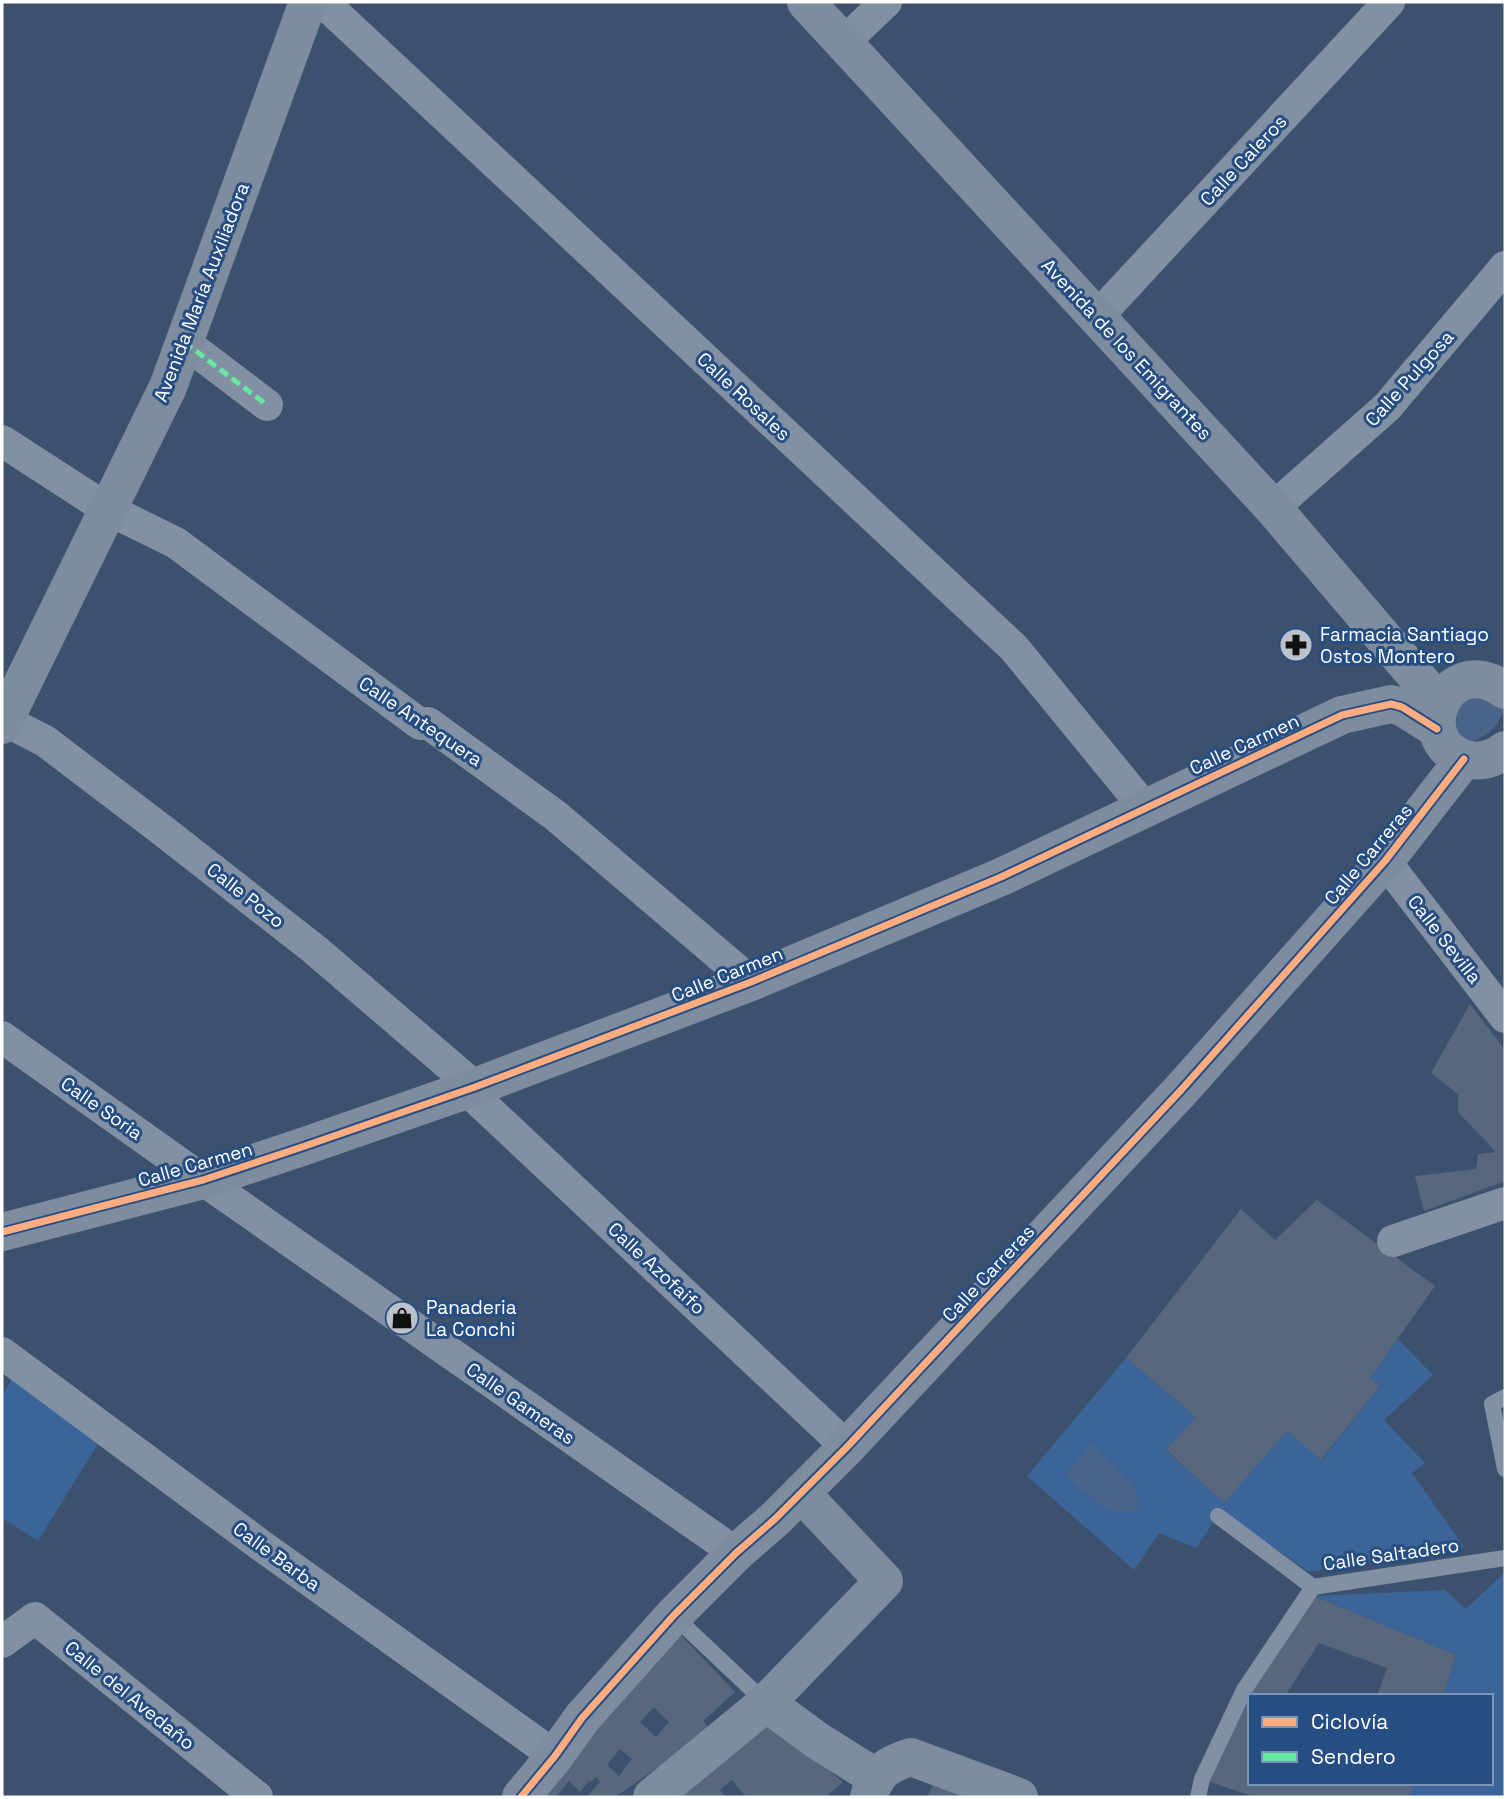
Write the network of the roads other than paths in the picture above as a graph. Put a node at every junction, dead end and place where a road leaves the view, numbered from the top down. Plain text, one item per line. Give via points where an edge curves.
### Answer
1 (308, 2) edge
2 (323, 2) edge
3 (806, 2) edge
4 (886, 2) edge
5 (1389, 2) edge
6 (844, 42) junction
7 (1505, 268) edge
8 (1097, 317) junction
9 (184, 342) junction
10 (267, 405) dead end
11 (2, 441) edge
12 (1273, 508) junction
13 (107, 509) junction
14 (1502, 682) edge
15 (1438, 716) junction
16 (3, 722) edge
17 (1505, 750) edge
18 (1464, 759) junction
19 (1145, 808) junction
20 (1385, 862) junction
21 (751, 982) junction
22 (1505, 1017) edge
23 (2, 1037) edge
24 (471, 1088) junction
25 (203, 1180) junction
26 (1505, 1203) edge
27 (2, 1232) edge
28 (1393, 1241) dead end
29 (2, 1353) edge
30 (1505, 1397) edge
31 (847, 1447) junction
32 (1505, 1469) edge
33 (801, 1493) junction
34 (1218, 1516) dead end
35 (736, 1553) junction
36 (1505, 1558) edge
37 (1313, 1587) junction
38 (674, 1615) junction
39 (2, 1642) edge
40 (766, 1703) junction
41 (555, 1756) junction
42 (873, 1788) edge
43 (257, 1797) edge
44 (521, 1797) edge
45 (652, 1797) edge
46 (1019, 1797) edge
47 (1198, 1797) edge

1 - 9 street, Avenida María Auxiliadora
2 - 19 street, Calle Rosales via 1014,648
3 - 6 street, Avenida de los Emigrantes
4 - 6 street
5 - 8 street, Calle Caleros
6 - 8 street, Avenida de los Emigrantes
7 - 12 street, Calle Pulgosa via 1387,407
8 - 12 street, Avenida de los Emigrantes
9 - 10 street
9 - 13 street, Avenida María Auxiliadora via 168,387
11 - 13 street, Calle Antequera
12 - 15 street, Avenida de los Emigrantes
13 - 16 street, Avenida María Auxiliadora
13 - 21 street, Calle Antequera via 176,543 420,724 429,723 556,816
14 - 15 street via 1469,679 1457,684 1447,692
15 - 18 street, Avenida de los Emigrantes via 1443,742
15 - 19 street, Calle Carmen via 1391,704 1342,715
16 - 24 street, Calle Pozo via 45,741 206,864 314,949
17 - 18 street via 1492,759
18 - 20 street, Calle Carreras
19 - 21 street, Calle Carmen via 1001,877
20 - 22 street, Calle Sevilla
20 - 31 street, Calle Carreras via 1182,1089
21 - 24 street, Calle Carmen
23 - 25 street, Calle Soria
24 - 25 street, Calle Carmen
24 - 31 street, Calle Azofaifo
25 - 27 street, Calle Carmen
25 - 35 street, Calle Gameras
26 - 28 street
29 - 41 street, Calle Barba
30 - 32 lane via 1492,1404
31 - 33 street, Calle Carreras
33 - 35 street, Calle Carreras
33 - 40 street via 884,1581
34 - 37 lane
35 - 38 street, Calle Carreras
36 - 37 lane, Calle Saltadero
37 - 47 lane, Calle Saltadero via 1244,1690
38 - 40 lane
38 - 41 street, Calle Carreras via 582,1718
39 - 43 street, Calle del Avedaño via 35,1618
40 - 42 street
40 - 45 street
41 - 44 street, Calle Carreras
42 - 46 street via 884,1768 911,1757

